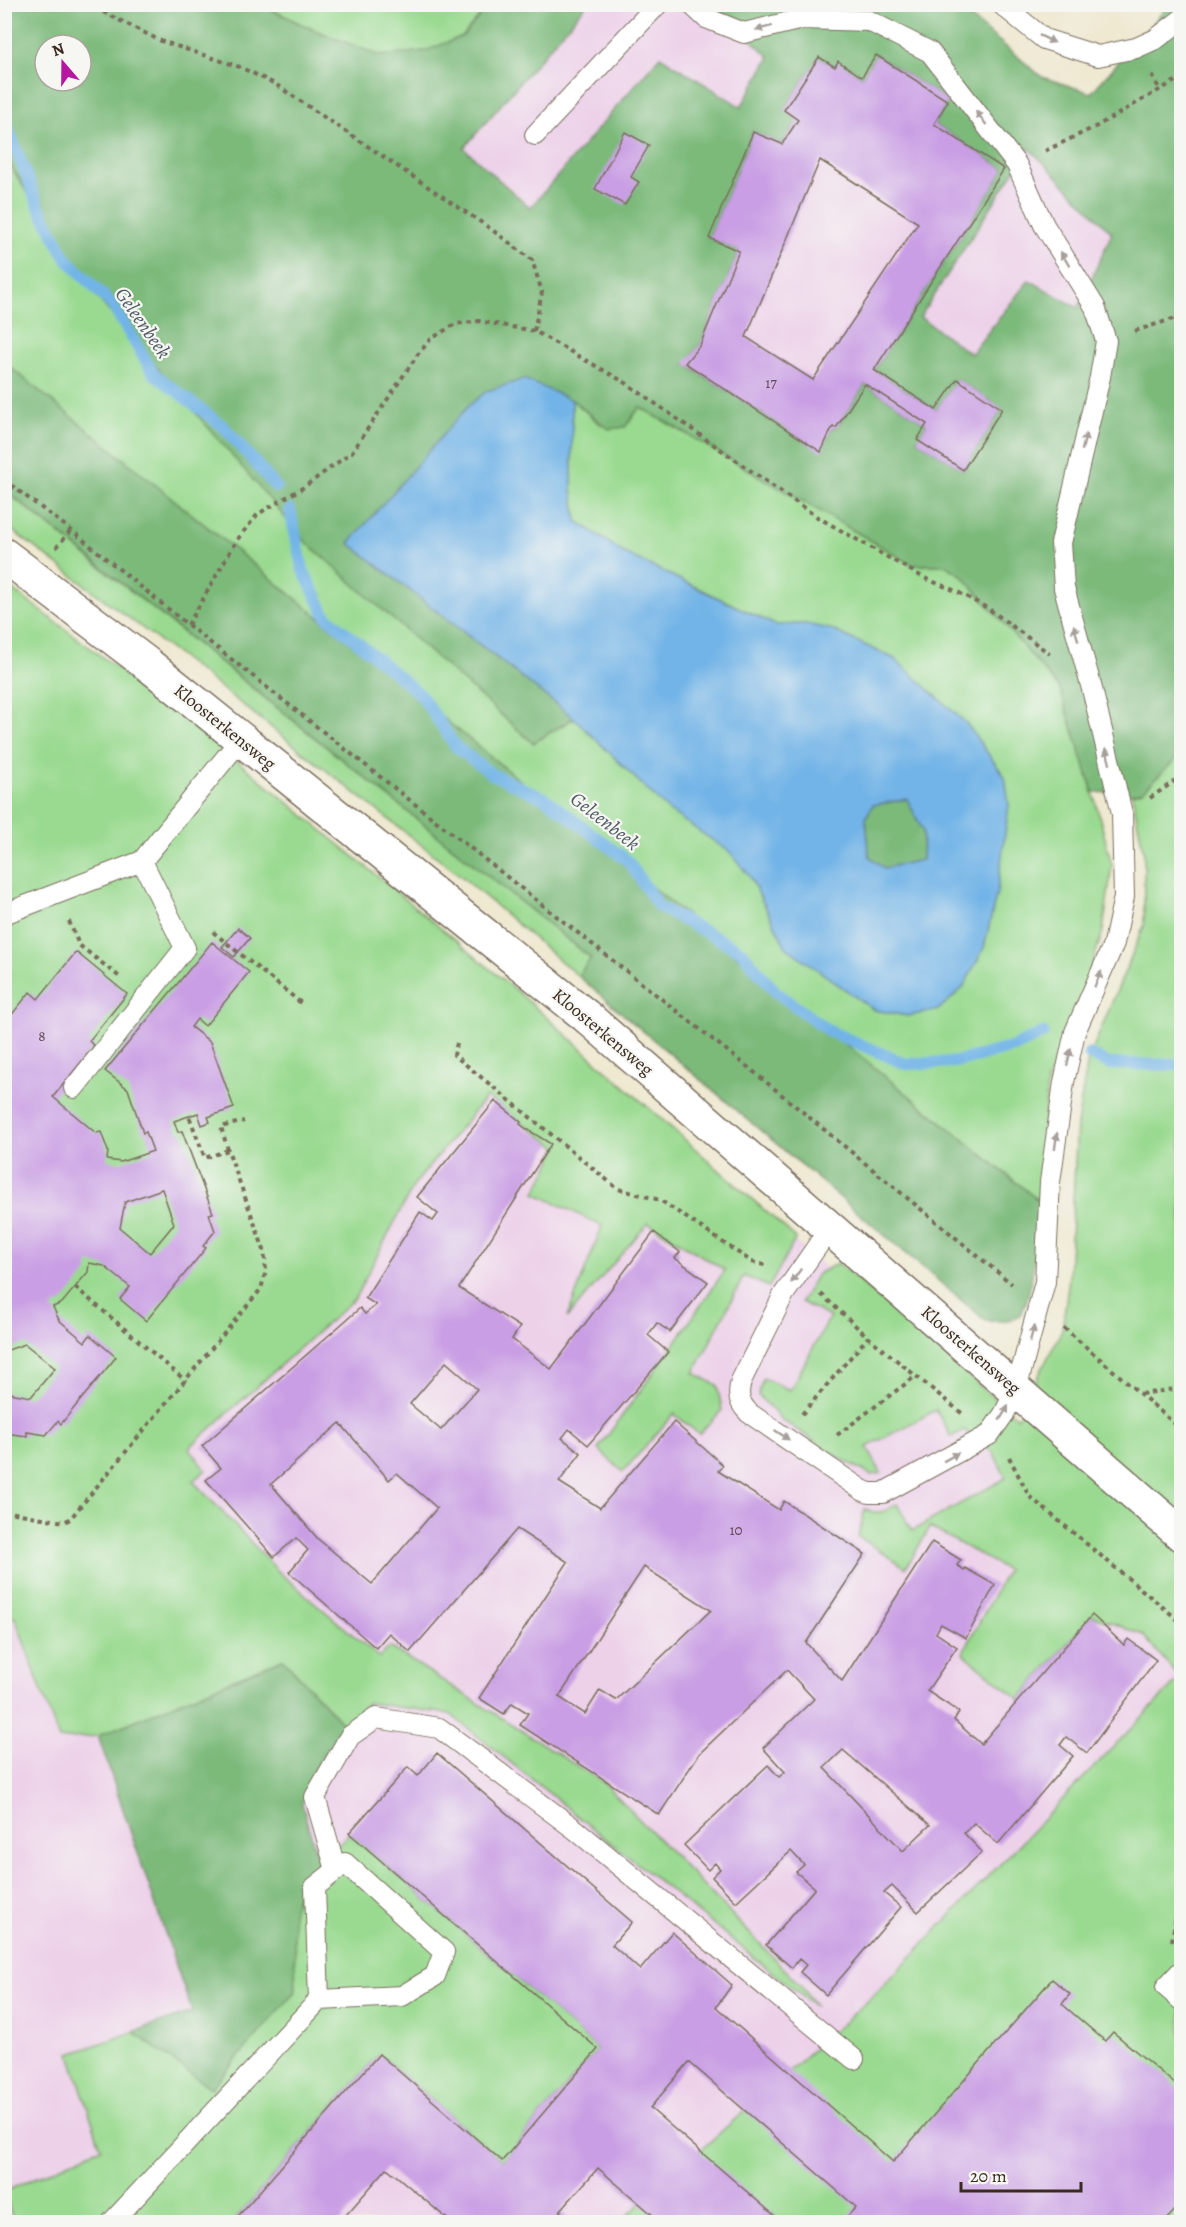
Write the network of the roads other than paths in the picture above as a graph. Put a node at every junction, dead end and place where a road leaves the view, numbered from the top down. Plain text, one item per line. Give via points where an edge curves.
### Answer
1 (658, 4) edge
2 (691, 4) edge
3 (1000, 4) edge
4 (1182, 19) edge
5 (535, 135) dead end
6 (4, 555) edge
7 (240, 739) junction
8 (142, 861) junction
9 (4, 914) edge
10 (74, 1088) dead end
11 (830, 1228) junction
12 (1016, 1390) junction
13 (1182, 1534) edge
14 (336, 1870) junction
15 (1182, 1970) edge
16 (319, 2000) junction
17 (1182, 2001) edge
18 (854, 2059) dead end
19 (112, 2223) edge

1 - 5 lane
12 -> 2 lane via 1045,1282 1050,1182 1064,1082 1075,1032 1114,943 1124,897 1122,813 1064,588 1061,543 1106,341 1095,307 1044,225 1017,165 930,52 869,21 802,19 744,33 706,18
3 -> 4 lane via 1044,39 1098,56 1136,48 1156,39
6 - 7 street, Kloosterkensweg
7 - 8 lane
7 - 11 street, Kloosterkensweg via 586,1016
8 - 9 lane
8 - 10 lane via 185,948
11 - 12 street, Kloosterkensweg
11 -> 12 lane via 784,1294 738,1391 744,1408 862,1490 883,1493 989,1435
12 - 13 street, Kloosterkensweg
14 - 16 lane via 315,1887
14 - 16 lane via 345,1863 444,1952 435,1976 402,1996
14 - 18 lane via 315,1797 350,1736 376,1718 439,1728 576,1830
15 - 17 lane via 1166,1987
16 - 19 lane

